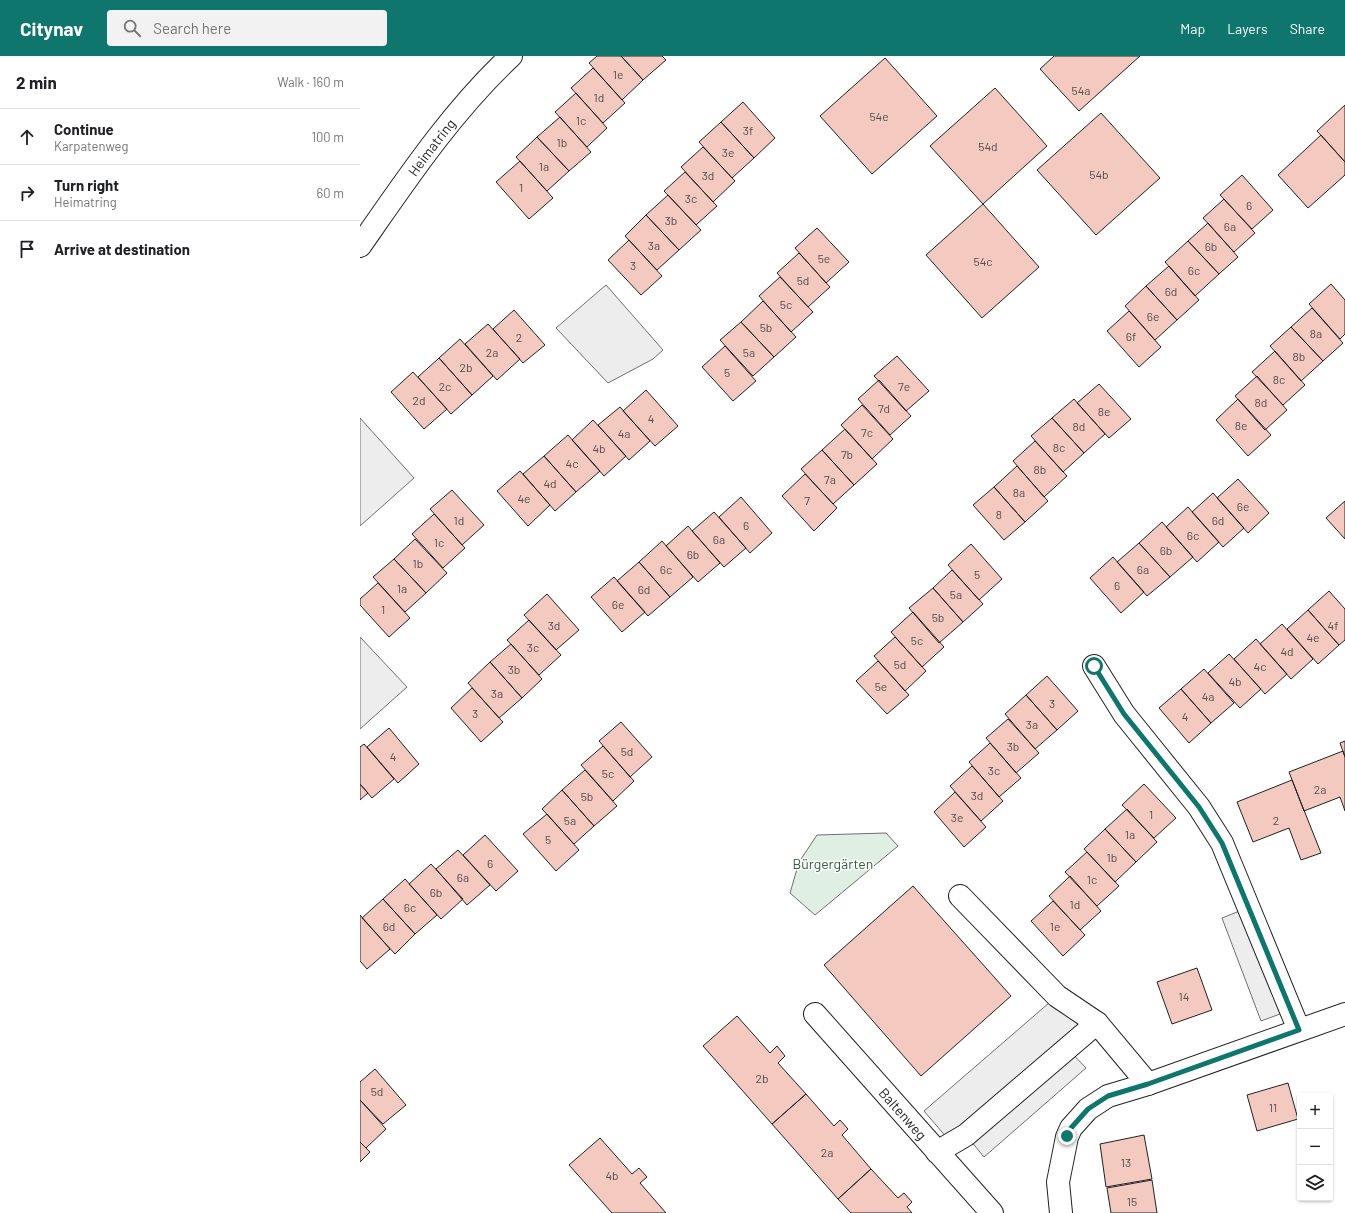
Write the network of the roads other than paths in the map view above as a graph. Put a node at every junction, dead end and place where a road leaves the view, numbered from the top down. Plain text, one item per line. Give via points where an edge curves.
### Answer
1 (512, 56) edge
2 (360, 246) edge
3 (1094, 666) dead end
4 (960, 896) dead end
5 (815, 1014) dead end
6 (1345, 1014) edge
7 (1097, 1023) junction
8 (1299, 1030) junction
9 (1148, 1084) junction
10 (938, 1152) junction
11 (992, 1213) edge
12 (1062, 1213) edge

1 - 2 street, Heimatring via 490,75 422,158
3 - 8 street via 1124,714 1199,807 1222,843
4 - 7 street via 1056,996
5 - 10 street, Baltenweg
6 - 8 street
7 - 9 street
7 - 10 street via 966,1135
8 - 9 street
9 - 12 street via 1108,1096 1088,1109 1071,1128 1067,1136 1058,1182
10 - 11 street, Baltenweg

